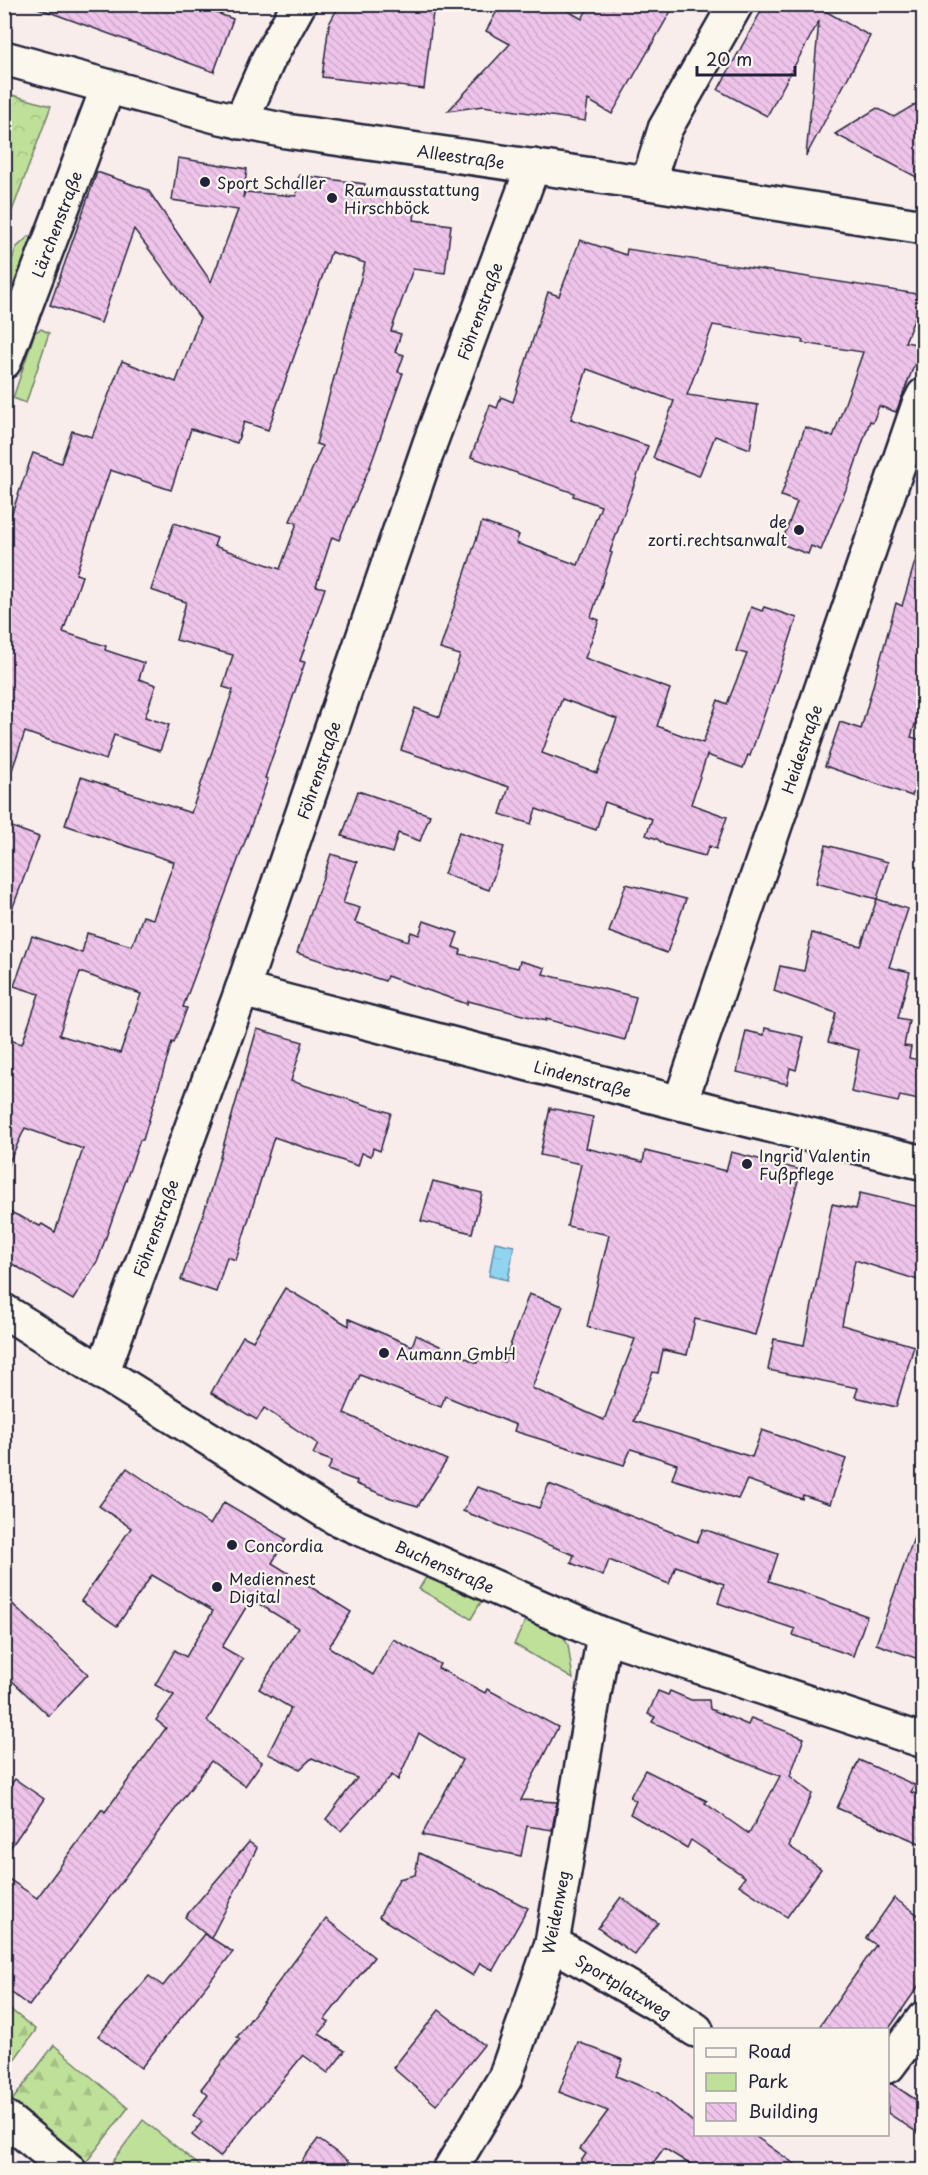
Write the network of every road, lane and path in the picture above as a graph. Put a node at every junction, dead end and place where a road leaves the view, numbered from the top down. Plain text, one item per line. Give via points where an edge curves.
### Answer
1 (299, 4) edge
2 (736, 4) edge
3 (4, 58) edge
4 (108, 87) junction
5 (241, 122) junction
6 (533, 166) junction
7 (648, 183) junction
8 (924, 227) edge
9 (4, 362) edge
10 (924, 395) edge
11 (242, 990) junction
12 (680, 1103) junction
13 (924, 1163) edge
14 (4, 1311) edge
15 (102, 1373) junction
16 (604, 1635) junction
17 (924, 1741) edge
18 (552, 1943) junction
19 (924, 2018) edge
20 (694, 2029) edge
21 (889, 2065) edge
22 (4, 2117) edge
23 (69, 2170) edge
24 (450, 2170) edge

1 - 5 street via 268,60
2 - 7 street via 665,129
3 - 4 street, Alleestraße
4 - 5 street, Alleestraße
4 - 9 street, Lärchenstraße
5 - 6 street, Alleestraße
6 - 7 street, Alleestraße
6 - 11 street, Föhrenstraße via 430,443
7 - 8 street, Alleestraße
10 - 12 street, Heidestraße
11 - 12 street, Lindenstraße
11 - 15 street, Föhrenstraße
12 - 13 street, Lindenstraße
14 - 15 street, Buchenstraße
15 - 16 street, Buchenstraße via 336,1518
16 - 17 street, Buchenstraße
16 - 18 street, Weidenweg
18 - 20 street, Sportplatzweg
18 - 24 street, Weidenweg via 505,2078
19 - 21 street
22 - 23 street

